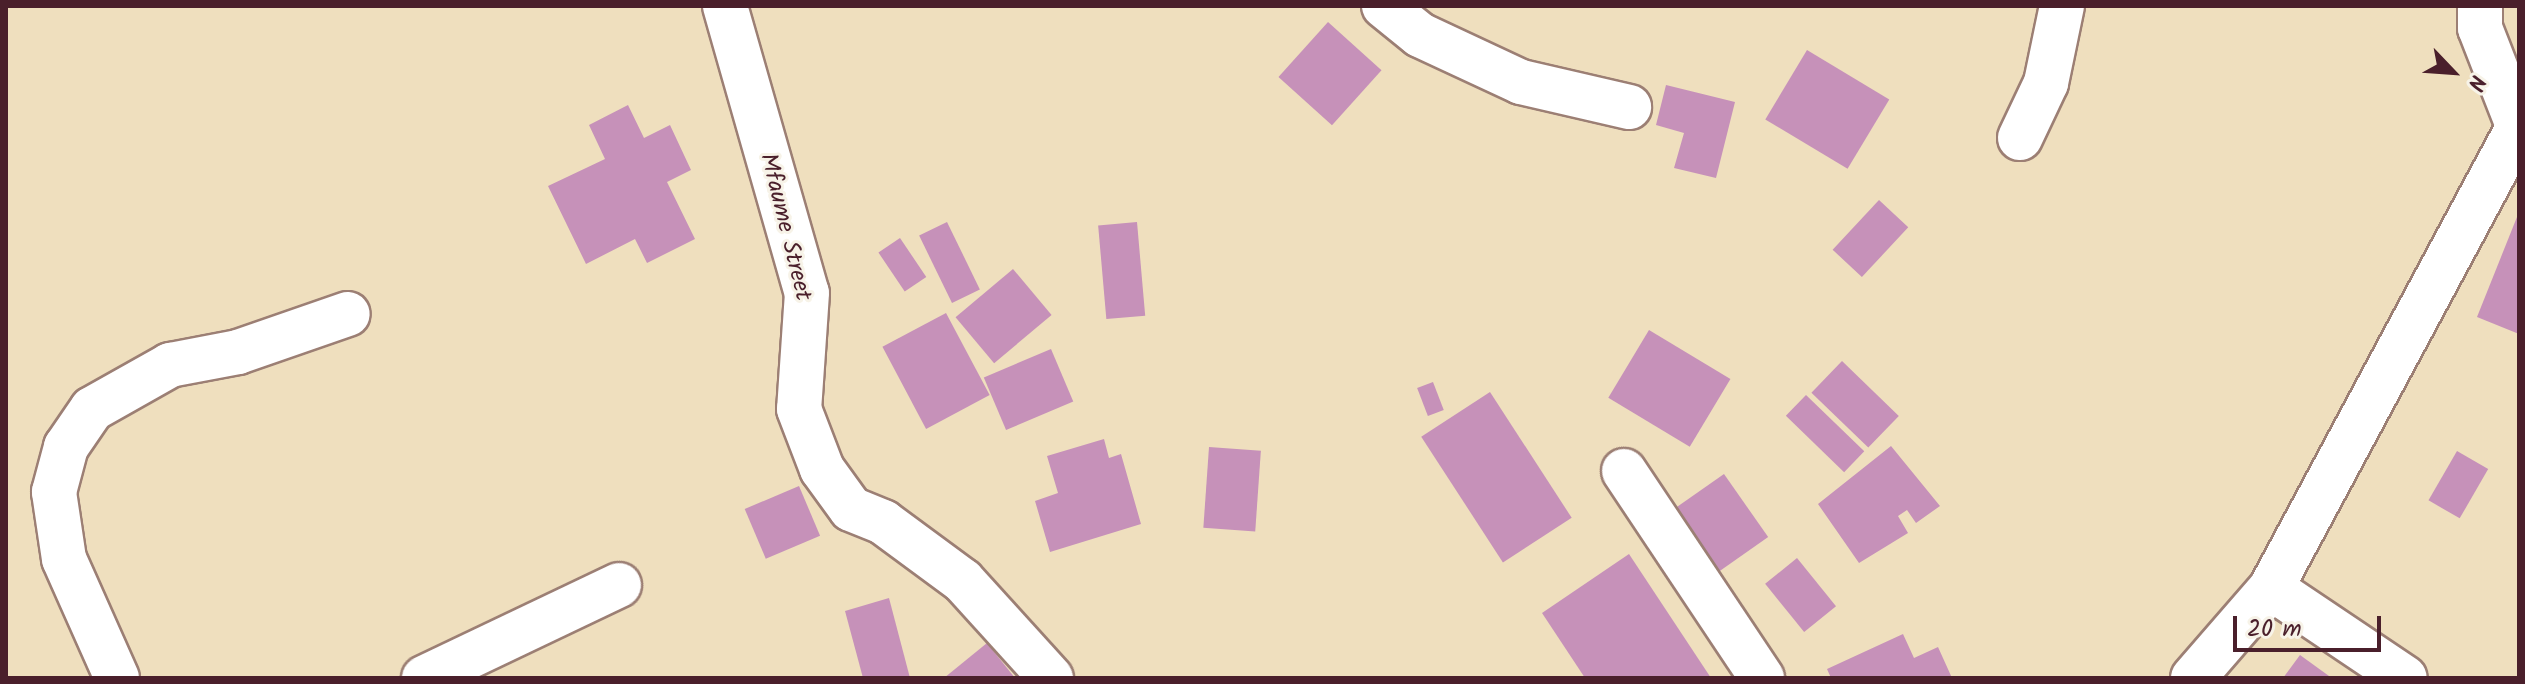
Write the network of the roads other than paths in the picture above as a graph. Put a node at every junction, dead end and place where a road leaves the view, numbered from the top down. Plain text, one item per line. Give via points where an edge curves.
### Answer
1 (725, 6) edge
2 (1384, 6) edge
3 (2062, 6) edge
4 (2480, 6) edge
5 (1629, 107) dead end
6 (2519, 127) edge
7 (2020, 138) dead end
8 (348, 314) dead end
9 (1624, 471) dead end
10 (619, 585) dead end
11 (2271, 588) junction
12 (117, 678) edge
13 (424, 678) edge
14 (1051, 678) edge
15 (1762, 678) edge
16 (2193, 678) edge
17 (2405, 678) edge

1 - 14 street, Mfaume Street via 807,293 799,409 822,469 851,509 883,522 963,581
2 - 5 street via 1420,35 1521,82
3 - 7 street via 2046,83
4 - 6 street via 2480,28
6 - 11 street
8 - 12 street via 238,352 170,365 92,409 66,447 54,492 64,559
9 - 15 street
10 - 13 street
11 - 16 street
11 - 17 street

